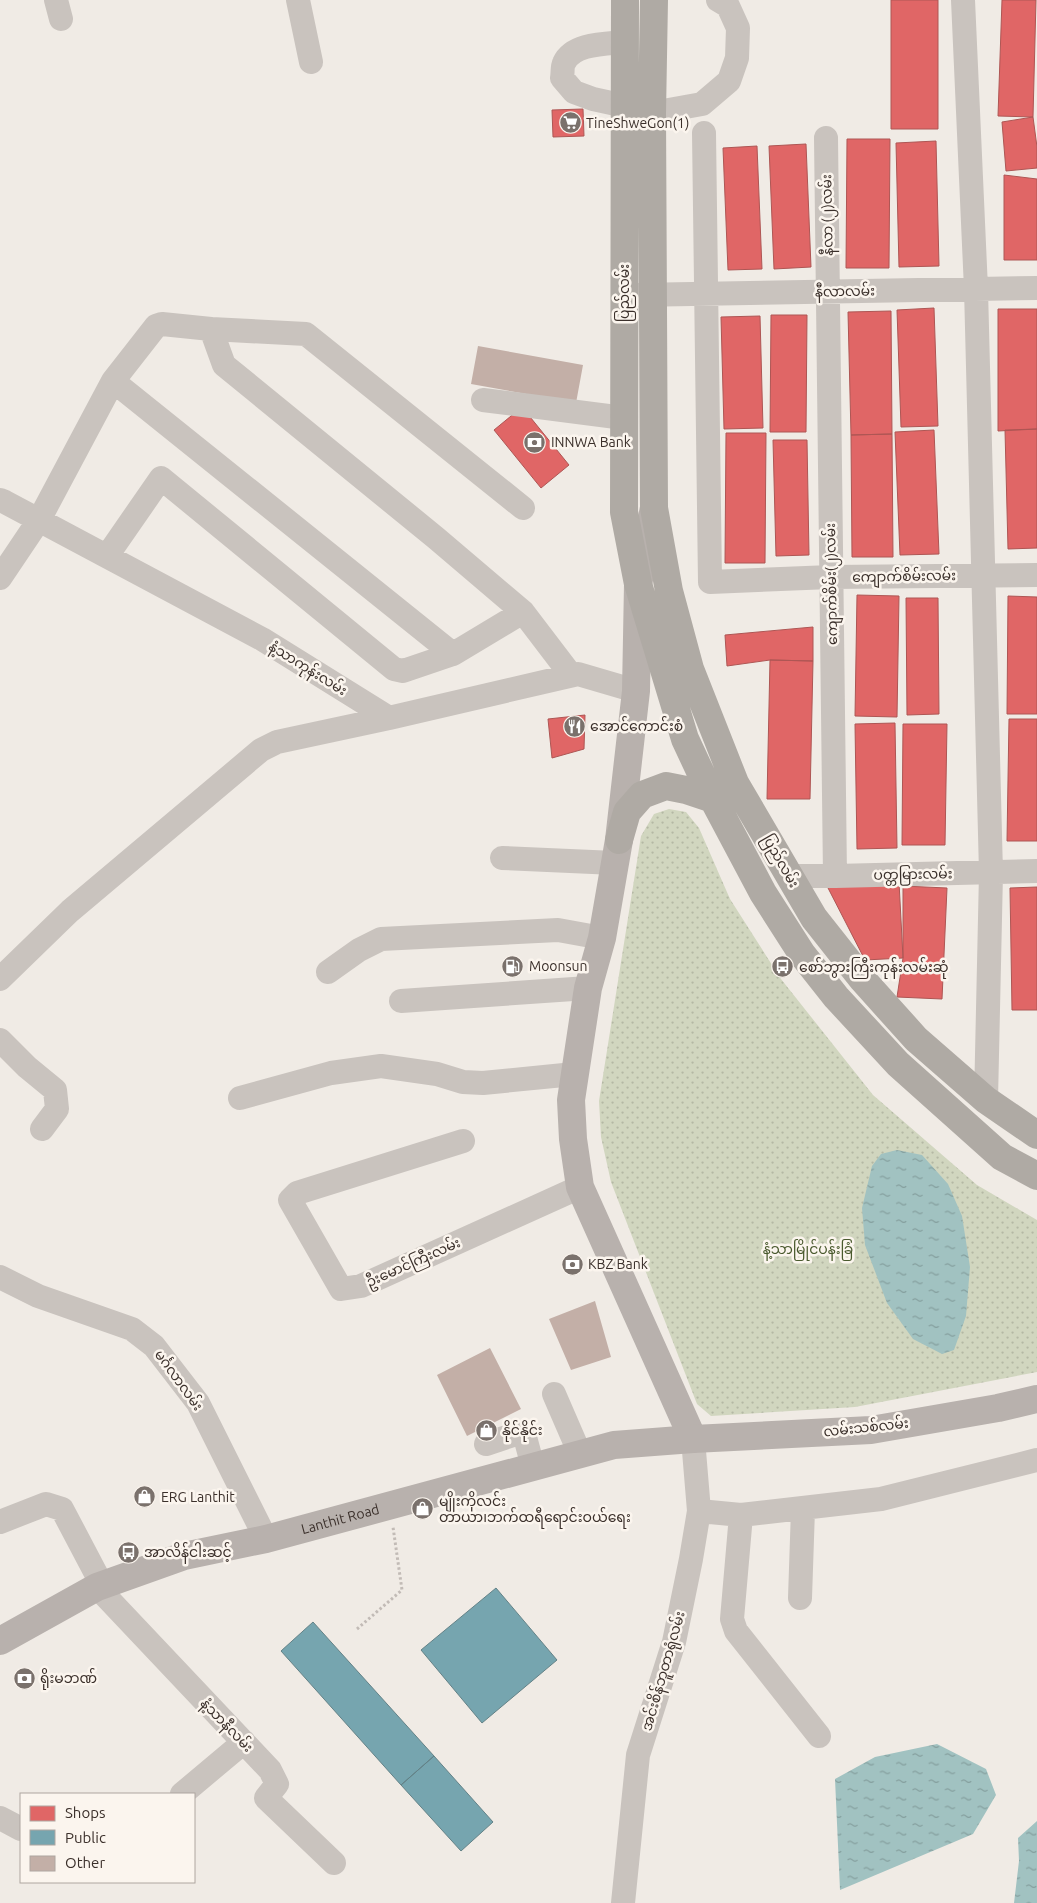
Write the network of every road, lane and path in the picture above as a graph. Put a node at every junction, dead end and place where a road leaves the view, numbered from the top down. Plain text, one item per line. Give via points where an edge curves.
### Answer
1 (298, 0) edge
2 (625, 0) edge
3 (654, 0) edge
4 (718, 0) edge
5 (963, 0) edge
6 (625, 42) junction
7 (311, 62) dead end
8 (624, 106) junction
9 (652, 113) junction
10 (704, 133) dead end
11 (826, 138) dead end
12 (1037, 288) edge
13 (976, 289) junction
14 (828, 292) junction
15 (624, 294) junction
16 (706, 294) junction
17 (653, 295) junction
18 (212, 329) junction
19 (113, 381) junction
20 (483, 400) dead end
21 (624, 418) junction
22 (0, 500) edge
23 (523, 508) dead end
24 (654, 508) junction
25 (39, 520) junction
26 (106, 556) junction
27 (983, 575) junction
28 (1037, 575) edge
29 (831, 577) junction
30 (0, 578) edge
31 (638, 584) junction
32 (523, 612) junction
33 (453, 654) junction
34 (678, 673) junction
35 (571, 675) junction
36 (636, 687) junction
37 (389, 718) junction
38 (735, 783) junction
39 (713, 799) junction
40 (617, 852) junction
41 (502, 858) dead end
42 (1037, 871) edge
43 (991, 873) junction
44 (790, 876) junction
45 (835, 876) junction
46 (602, 938) junction
47 (328, 972) dead end
48 (0, 979) edge
49 (588, 988) junction
50 (401, 1001) dead end
51 (0, 1040) edge
52 (574, 1074) junction
53 (240, 1098) dead end
54 (986, 1100) junction
55 (42, 1129) dead end
56 (1037, 1135) edge
57 (463, 1141) dead end
58 (1037, 1176) edge
59 (580, 1187) junction
60 (0, 1277) edge
61 (554, 1394) dead end
62 (1037, 1399) edge
63 (693, 1438) junction
64 (486, 1444) dead end
65 (580, 1454) junction
66 (1037, 1460) edge
67 (532, 1467) junction
68 (390, 1507) junction
69 (803, 1509) junction
70 (699, 1511) junction
71 (741, 1515) junction
72 (0, 1522) edge
73 (266, 1539) junction
74 (99, 1586) junction
75 (800, 1598) dead end
76 (357, 1629) dead end
77 (0, 1641) edge
78 (819, 1736) dead end
79 (244, 1742) junction
80 (183, 1793) edge
81 (0, 1818) edge
82 (20, 1829) edge
83 (334, 1863) dead end
84 (623, 1903) edge

1 - 7 street
2 - 6 highway, ပြည်လမ်း
3 - 9 highway, ပြည်လမ်း
4 - 9 street via 728,6 738,28 737,58 729,82 702,104
5 - 13 street
6 - 8 highway, ပြည်လမ်း
6 - 8 street via 571,53 563,64 562,78 574,92
8 - 15 highway, ပြည်လမ်း
9 - 17 highway, ပြည်လမ်း
10 - 16 street
11 - 14 street, နီလာ (၂)လမ်း
12 - 13 street, နီလာလမ်း
13 - 14 street, နီလာလမ်း
13 - 27 street
14 - 16 street, နီလာလမ်း
14 - 29 street, ကျောက်စိမ်း(၂)လမ်း
15 - 17 street, နီလာလမ်း
15 - 21 highway, ပြည်လမ်း
16 - 17 street, နီလာလမ်း
16 - 29 street, ကျောက်စိမ်းလမ်း via 710,582
17 - 24 highway, ပြည်လမ်း
18 - 19 street via 156,326
18 - 23 street via 306,334
18 - 32 street via 224,365
19 - 25 street
19 - 33 street
20 - 21 street
21 - 31 highway, ပြည်လမ်း via 624,512
22 - 25 street, နံ့သာကုန်းလမ်း
24 - 31 main road, ပြည်လမ်း
24 - 34 highway, ပြည်လမ်း via 669,591
25 - 26 street, နံ့သာကုန်းလမ်း
25 - 30 street
26 - 33 street via 161,478 394,669 403,671
26 - 37 street, နံ့သာကုန်းလမ်း via 262,639
27 - 28 street, ကျောက်စိမ်းလမ်း
27 - 29 street, ကျောက်စိမ်းလမ်း
27 - 43 street
29 - 45 street, ကျောက်စိမ်း(၂)လမ်း
31 - 34 highway, ပြည်လမ်း
31 - 36 main road
32 - 33 street
32 - 35 street
34 - 36 main road
34 - 38 highway, ပြည်လမ်း
34 - 39 highway, ပြည်လမ်း via 685,739
35 - 36 street
35 - 37 street
36 - 40 main road
37 - 48 street via 277,742 261,750 70,911
38 - 39 highway
38 - 44 highway, ပြည်လမ်း
39 - 40 highway via 666,786 642,795 627,812
39 - 58 highway, ပြည်လမ်း via 763,893 802,954 836,997 898,1064 1002,1157
40 - 41 street
40 - 46 main road
42 - 43 street, ပတ္တမြားလမ်း
43 - 45 street, ပတ္တမြားလမ်း
43 - 54 street
44 - 45 street, ပတ္တမြားလမ်း
44 - 54 highway, ပြည်လမ်း via 814,918 863,980 916,1038
46 - 47 street via 558,930 381,939 358,950
46 - 49 main road
49 - 50 street
49 - 52 main road
51 - 55 street via 55,1090 57,1109
52 - 53 street via 483,1083 381,1066 332,1073
52 - 59 main road via 570,1100
54 - 56 highway, ပြည်လမ်း
57 - 59 street, ဦးမောင်ကြီးလမ်း via 297,1193 290,1200 341,1289 361,1286
59 - 63 main road
60 - 73 street, မင်္ဂလာလမ်း via 38,1296 132,1329 154,1346 198,1403
61 - 65 street
62 - 63 main road, လမ်းသစ်လမ်း via 871,1430
63 - 65 main road, Lanthit Road via 614,1445
63 - 70 street, အင်းစိန်ဘူတာရုံလမ်း
64 - 67 street via 519,1433 525,1437
65 - 67 main road, Lanthit Road
66 - 69 street via 881,1499
67 - 68 main road, Lanthit Road
68 - 73 main road, Lanthit Road
68 - 76 path via 402,1590
69 - 71 street
69 - 75 street
70 - 71 street
70 - 84 street, အင်းစိန်ဘူတာရုံလမ်း via 674,1642 638,1755
71 - 78 street via 732,1619 736,1631
72 - 74 street, နံ့သာနီလမ်း via 46,1504 62,1509
73 - 74 main road, Lanthit Road via 184,1556
74 - 77 main road, Lanthit Road
74 - 79 street, နံ့သာနီလမ်း
79 - 80 street
79 - 83 street, နံ့သာနီလမ်း via 270,1770 277,1784 266,1798
81 - 82 street

